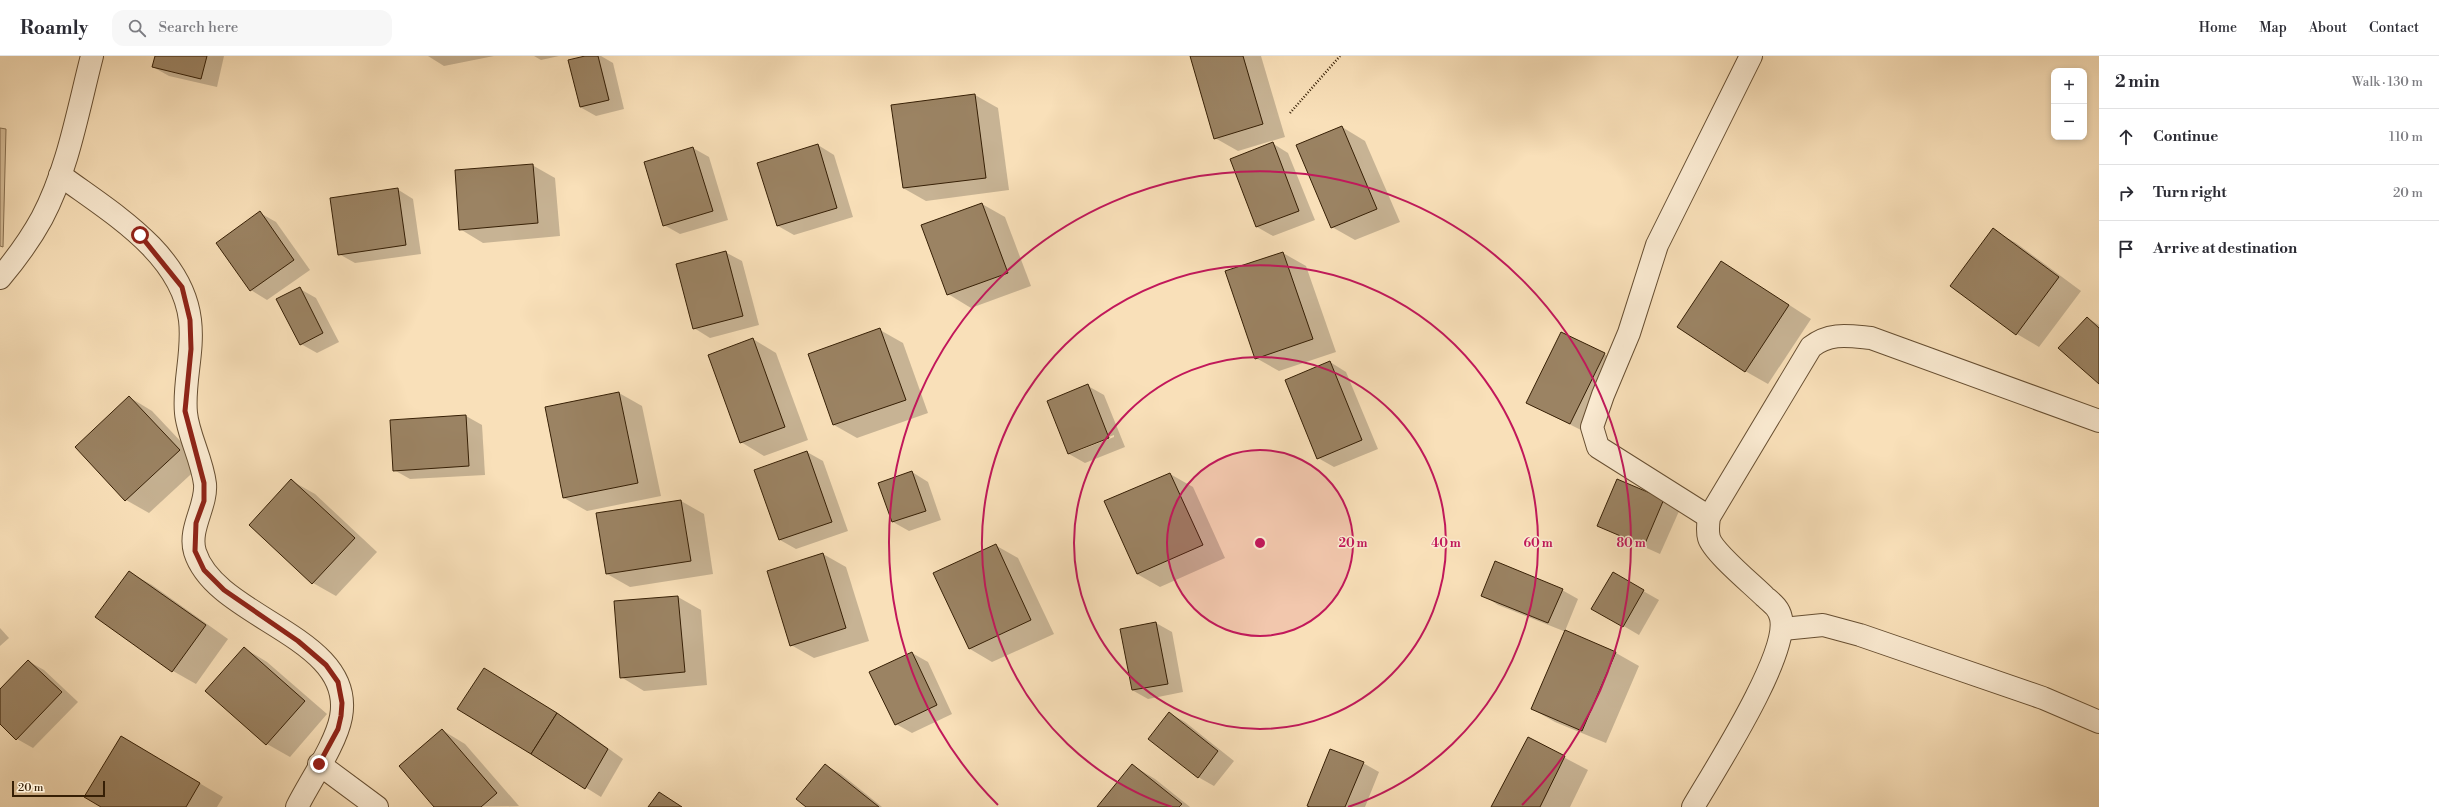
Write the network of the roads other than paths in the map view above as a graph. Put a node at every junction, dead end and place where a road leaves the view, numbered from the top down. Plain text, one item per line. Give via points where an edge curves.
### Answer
1 (92, 56) edge
2 (1751, 56) edge
3 (60, 175) junction
4 (0, 278) edge
5 (2099, 421) edge
6 (1709, 517) junction
7 (1782, 629) junction
8 (2099, 722) edge
9 (319, 764) junction
10 (297, 807) edge
11 (377, 807) edge
12 (1692, 807) edge

1 - 3 street
2 - 6 street via 1657,245 1629,333 1592,427 1598,447
3 - 4 street via 42,217 23,250
3 - 9 street via 140,235 182,287 190,320 191,349 185,411 204,483 204,501 196,523 195,551 204,570 224,590 298,641 326,665 338,682 342,703 338,729
5 - 6 street via 1872,338 1842,335 1828,337 1811,348
6 - 7 street via 1709,539 1779,610
7 - 8 street via 1823,625 1860,635 2043,698
7 - 12 street via 1781,640 1761,687
9 - 10 street
9 - 11 street

